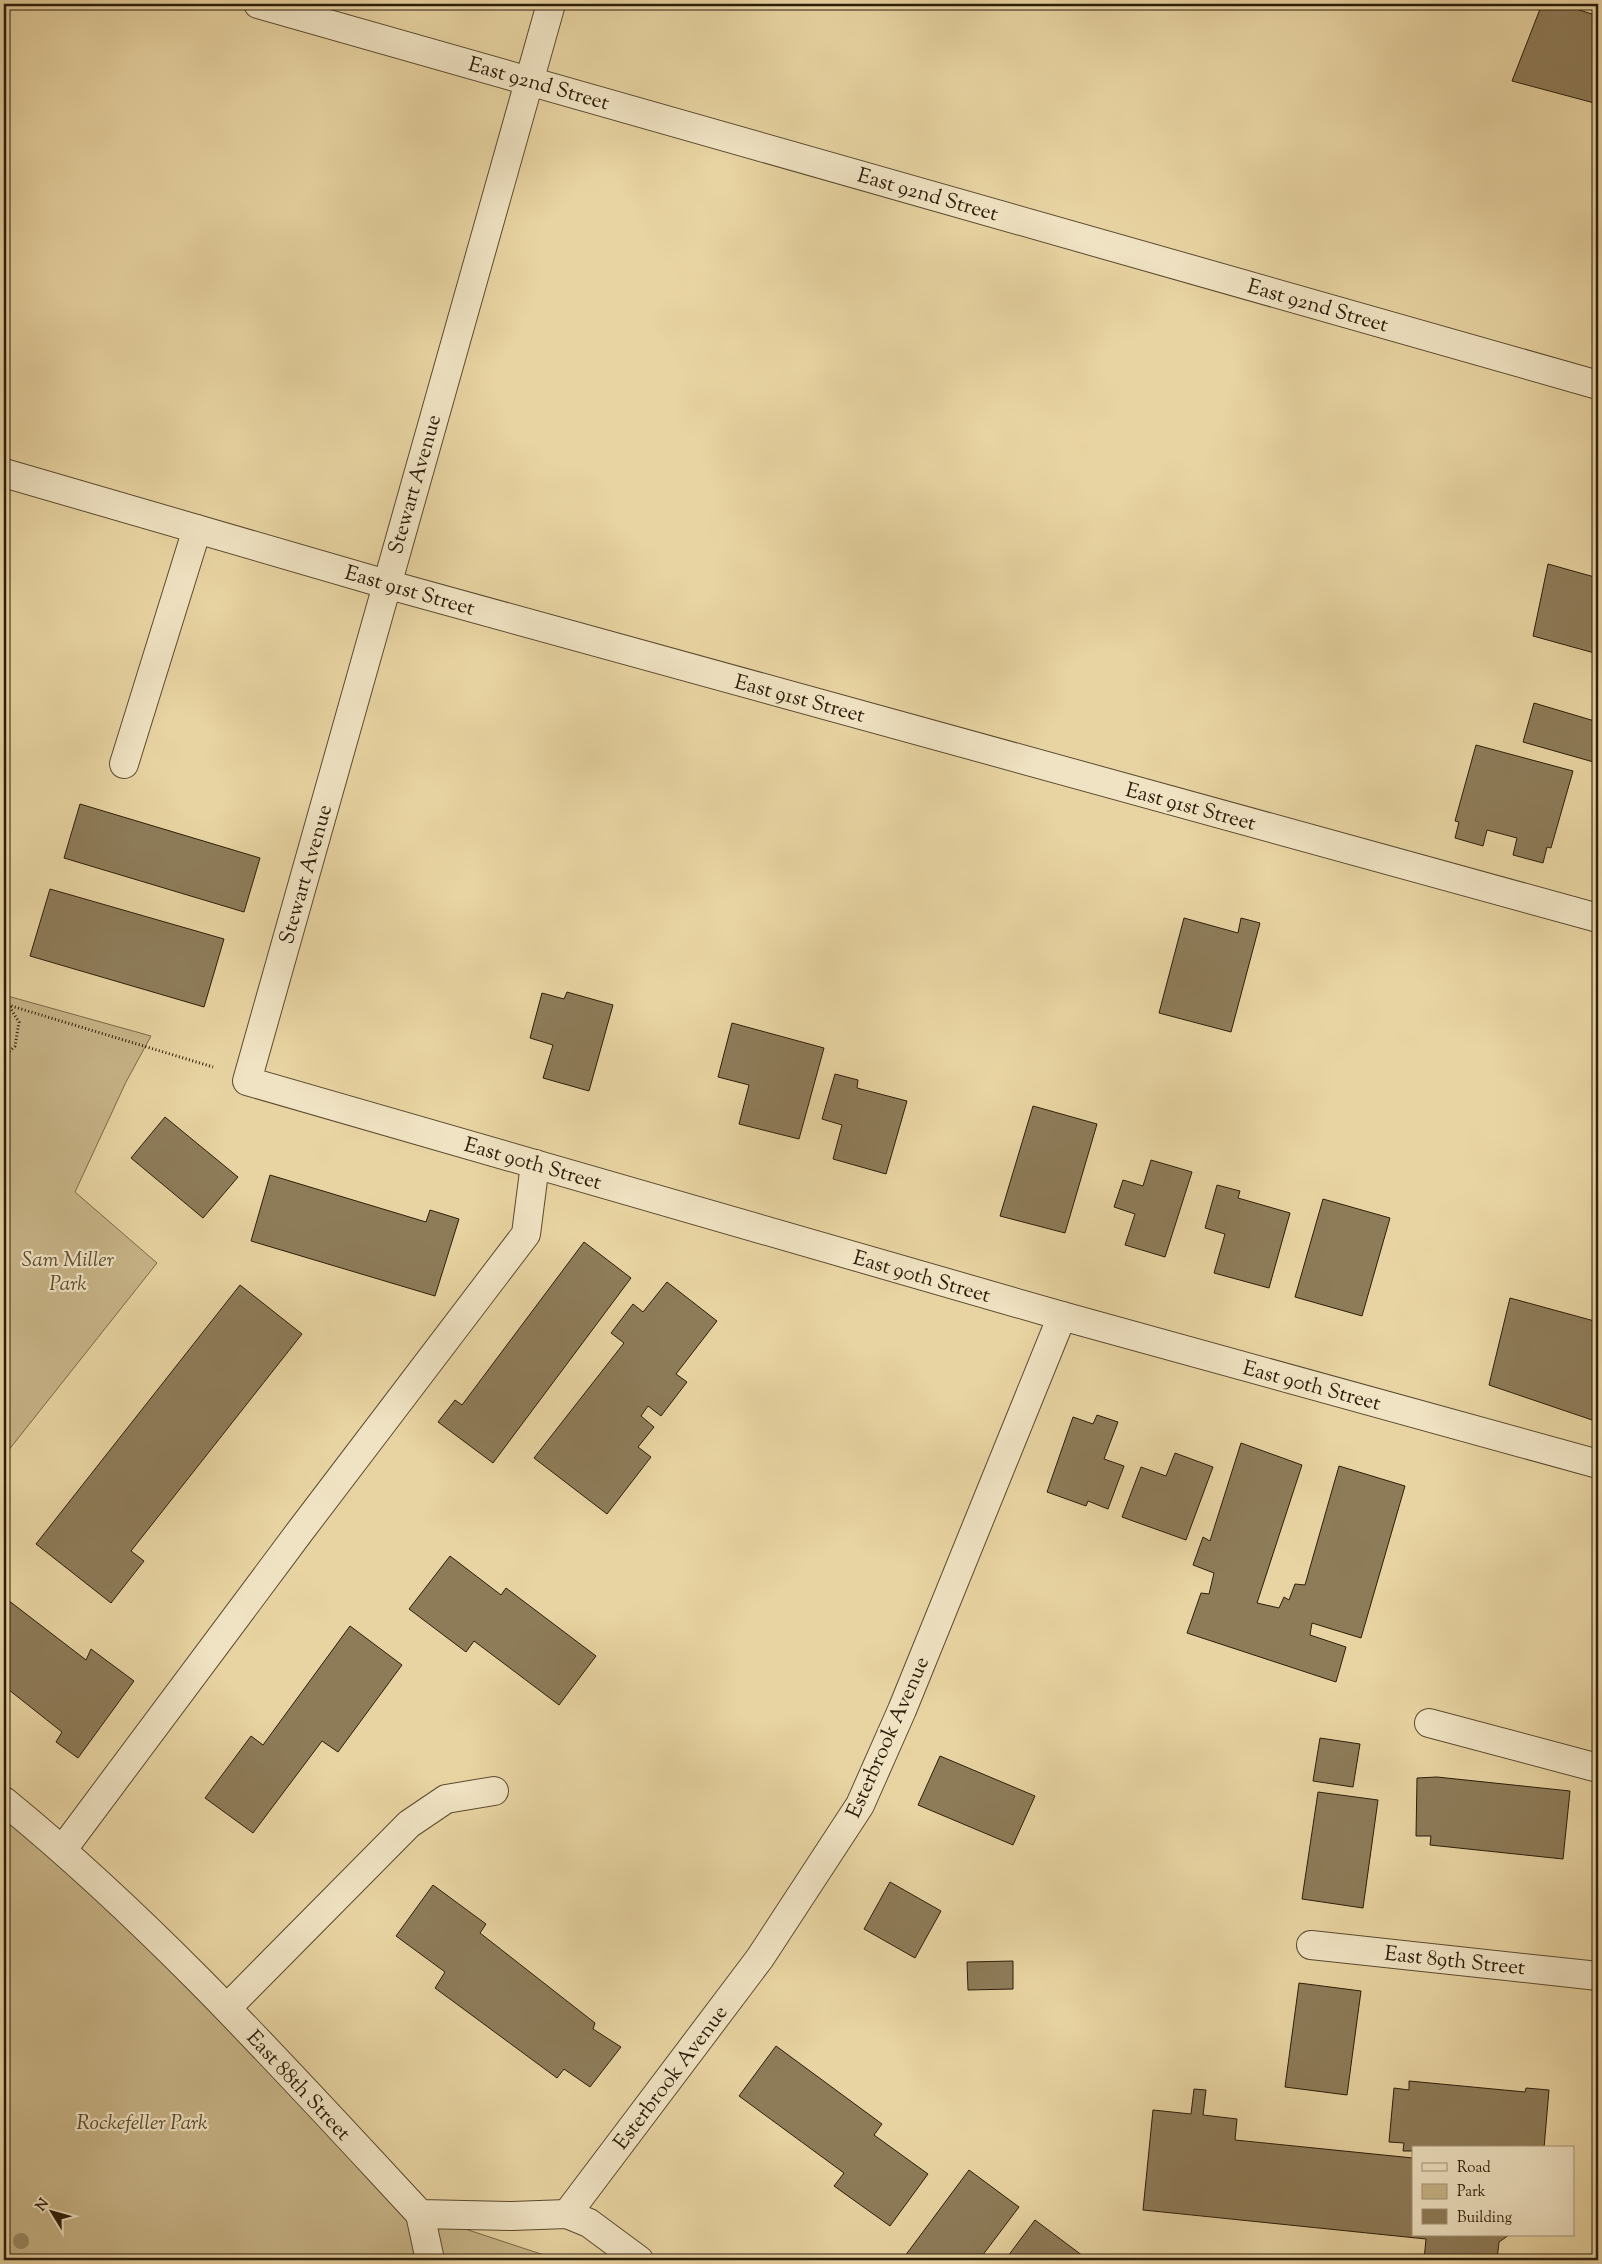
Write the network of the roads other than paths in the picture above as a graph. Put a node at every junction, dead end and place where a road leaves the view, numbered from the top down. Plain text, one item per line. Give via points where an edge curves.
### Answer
1 (258, 4) edge
2 (551, 4) edge
3 (528, 81) junction
4 (1598, 385) edge
5 (4, 473) edge
6 (197, 529) junction
7 (386, 584) junction
8 (124, 764) dead end
9 (1598, 918) edge
10 (247, 1081) joint
11 (535, 1164) junction
12 (1062, 1316) junction
13 (1598, 1464) edge
14 (1429, 1723) dead end
15 (1598, 1768) edge
16 (494, 1791) dead end
17 (4, 1801) edge
18 (63, 1849) junction
19 (1311, 1945) dead end
20 (1598, 1976) edge
21 (227, 2008) junction
22 (420, 2214) junction
23 (567, 2214) junction
24 (430, 2260) edge
25 (639, 2260) edge

1 - 3 street, East 92nd Street
2 - 3 street, Stewart Avenue
3 - 4 street, East 92nd Street
3 - 7 street, Stewart Avenue
5 - 6 street, East 91st Street
6 - 7 street, East 91st Street
6 - 8 street
7 - 9 street, East 91st Street
7 - 10 street, Stewart Avenue
10 - 11 street, East 90th Street
11 - 12 street, East 90th Street
11 - 18 street via 526,1234
12 - 13 street, East 90th Street
12 - 23 street, Esterbrook Avenue via 902,1710 860,1805 760,1958
14 - 15 street
16 - 21 street via 446,1799 409,1824
17 - 18 street, East 88th Street
18 - 21 street, East 88th Street
19 - 20 street, East 89th Street
21 - 22 street, East 88th Street
22 - 23 street
22 - 24 street
23 - 25 street via 589,2223

